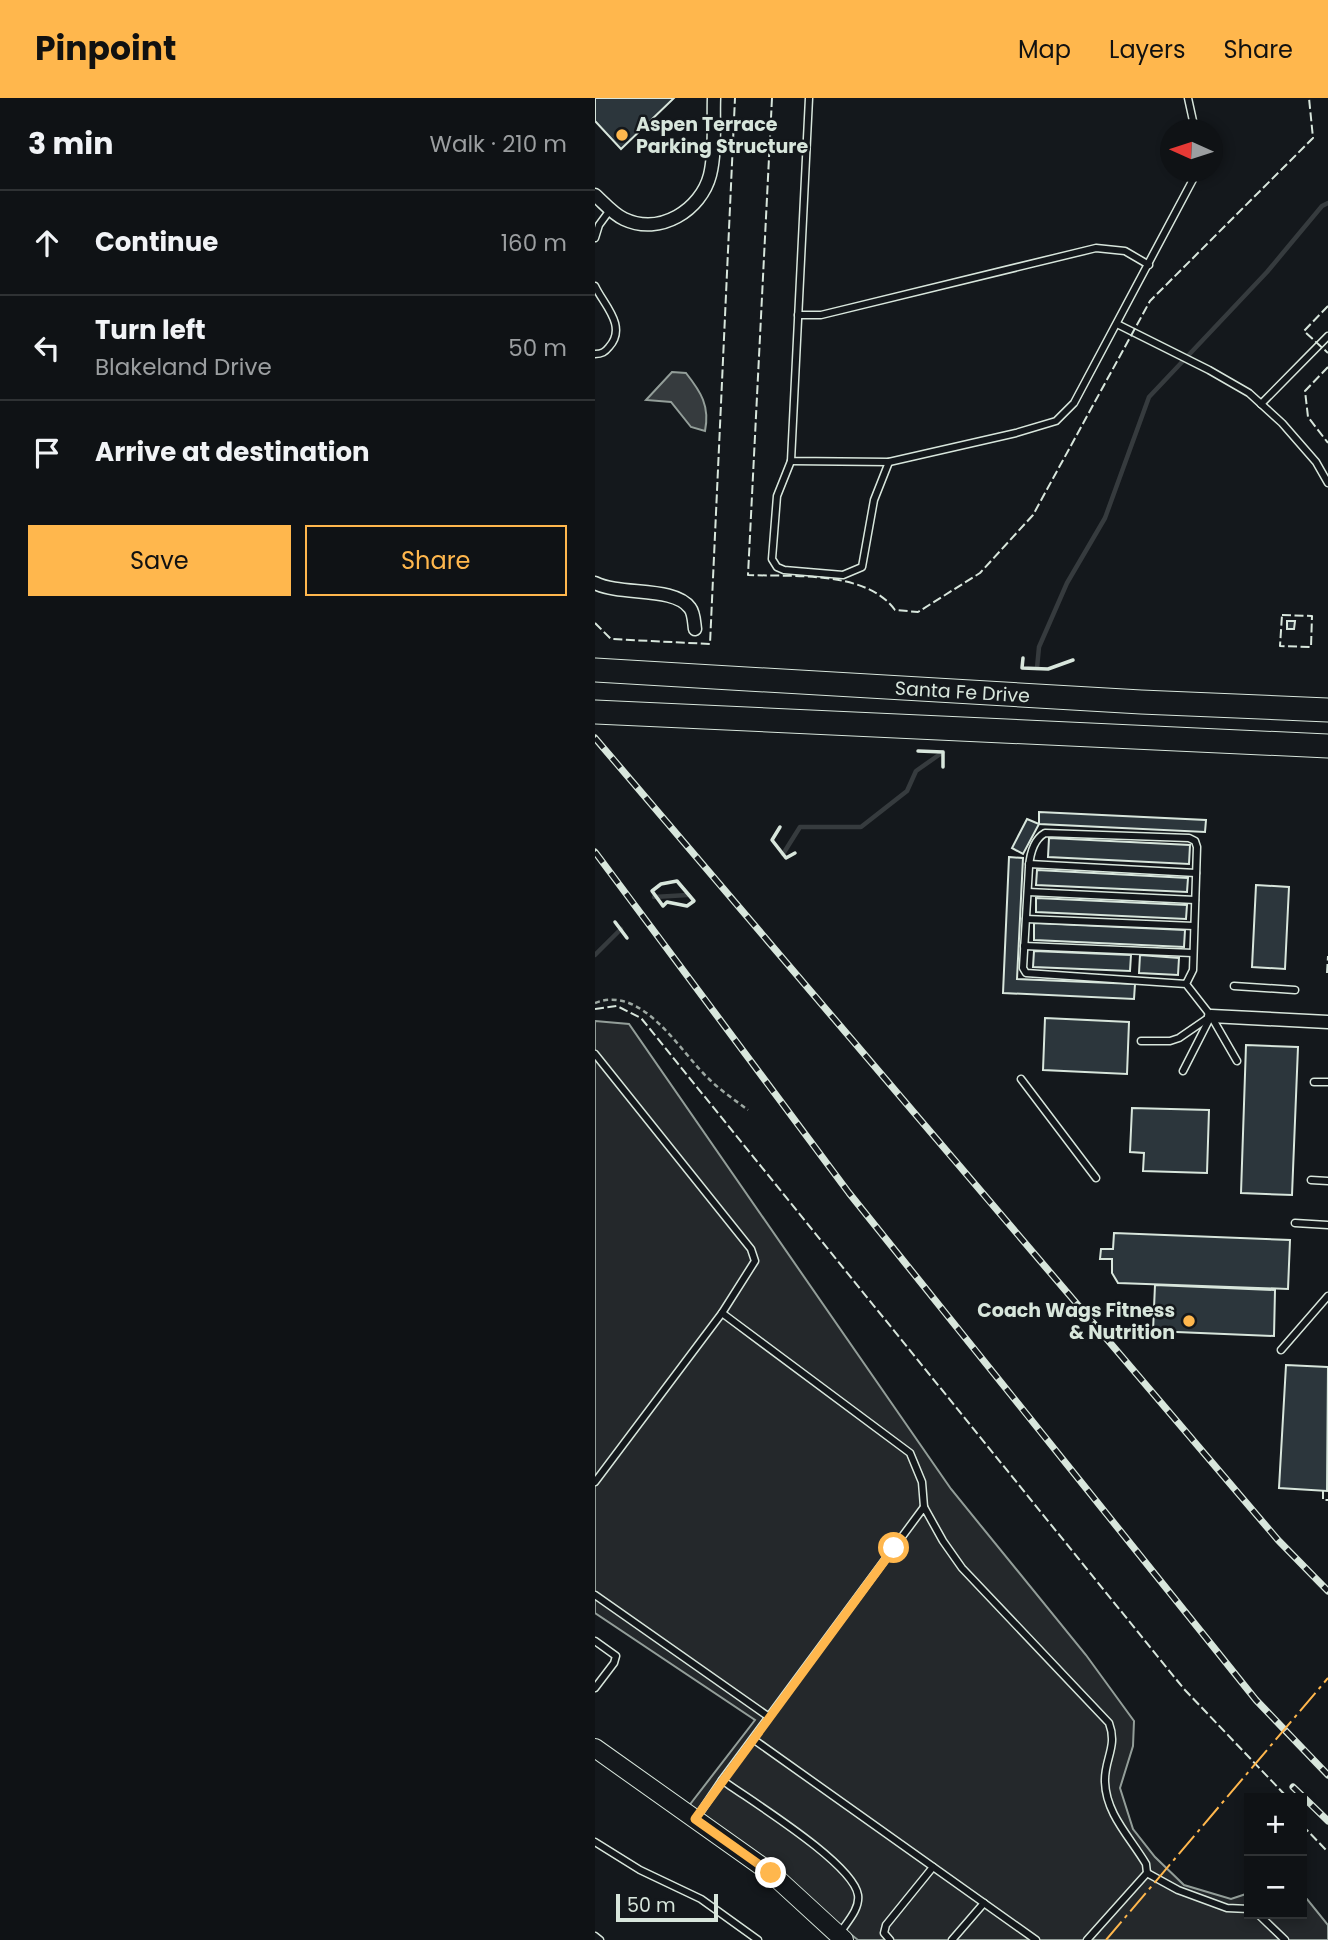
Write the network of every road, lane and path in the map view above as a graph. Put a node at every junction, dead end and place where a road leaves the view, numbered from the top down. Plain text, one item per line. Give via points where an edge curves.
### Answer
1 (714, 98) edge
2 (809, 98) edge
3 (1188, 98) edge
4 (1193, 119) edge
5 (1192, 182) edge
6 (595, 195) edge
7 (610, 210) junction
8 (595, 239) edge
9 (1149, 265) junction
10 (595, 286) edge
11 (604, 301) junction
12 (595, 305) edge
13 (798, 315) junction
14 (1117, 324) junction
15 (1328, 336) edge
16 (595, 354) edge
17 (1261, 404) junction
18 (791, 461) junction
19 (889, 462) junction
20 (1328, 483) edge
21 (595, 583) edge
22 (695, 629) dead end
23 (595, 670) edge
24 (1328, 710) edge
25 (595, 712) edge
26 (1328, 746) edge
27 (1029, 864) junction
28 (1196, 873) junction
29 (1028, 892) junction
30 (1195, 900) junction
31 (1026, 919) junction
32 (1194, 926) junction
33 (1024, 946) junction
34 (1193, 953) junction
35 (1186, 984) junction
36 (1234, 986) dead end
37 (1295, 990) dead end
38 (595, 1003) edge
39 (1211, 1016) junction
40 (1328, 1022) edge
41 (1141, 1041) dead end
42 (595, 1054) edge
43 (1237, 1061) dead end
44 (1183, 1071) dead end
45 (1021, 1079) dead end
46 (1314, 1082) dead end
47 (1328, 1082) edge
48 (748, 1110) dead end
49 (1096, 1178) dead end
50 (1311, 1180) dead end
51 (1328, 1181) edge
52 (1295, 1223) dead end
53 (1328, 1225) edge
54 (1328, 1296) edge
55 (722, 1313) junction
56 (1281, 1350) dead end
57 (595, 1482) edge
58 (925, 1507) junction
59 (595, 1595) edge
60 (595, 1641) edge
61 (595, 1688) edge
62 (769, 1717) junction
63 (753, 1739) junction
64 (595, 1748) edge
65 (722, 1780) junction
66 (695, 1819) junction
67 (595, 1842) edge
68 (933, 1867) junction
69 (1147, 1873) junction
70 (984, 1903) junction
71 (1244, 1908) edge
72 (1263, 1919) edge
73 (595, 1936) edge
74 (842, 1938) edge
75 (600, 1940) edge
76 (758, 1940) edge
77 (890, 1940) edge
78 (952, 1940) edge
79 (1036, 1940) edge
80 (1087, 1940) edge
81 (1285, 1940) edge

1 - 7 street via 711,171 693,205 660,223 625,220
2 - 13 lane
3 - 4 lane
5 - 9 lane
6 - 7 street
7 - 8 lane
9 - 13 lane via 1125,251 1096,248 821,315
9 - 14 lane
10 - 11 lane
11 - 12 lane
11 - 16 lane via 615,331 607,349
13 - 18 lane
14 - 17 lane via 1209,370
14 - 19 lane via 1075,403 1056,421
15 - 17 lane
17 - 20 lane via 1316,462
18 - 19 lane
18 - 19 lane via 778,496 772,559 784,570 843,575 862,567 874,500
21 - 22 street via 683,601 692,610
23 - 24 highway, Santa Fe Drive
25 - 26 highway, Santa Fe Drive
27 - 28 lane
27 - 28 lane via 1037,838 1045,833 1189,838 1197,847
27 - 29 lane
28 - 30 lane
29 - 30 lane
29 - 31 lane
30 - 32 lane
31 - 32 lane
31 - 33 lane
32 - 34 lane
33 - 34 lane
33 - 35 lane via 1025,973
34 - 35 lane
35 - 39 lane
36 - 37 lane
38 - 48 path via 629,1003 644,1010 711,1082
39 - 40 street
39 - 41 lane via 1179,1038
39 - 43 lane
39 - 44 lane
42 - 55 lane via 751,1249 755,1261
45 - 49 lane
46 - 47 lane
50 - 51 lane
52 - 53 lane
54 - 56 lane
55 - 57 lane
55 - 58 lane via 910,1453 922,1482
58 - 62 lane
58 - 69 lane via 962,1568 1109,1723 1113,1747 1106,1768 1107,1799
59 - 62 lane
60 - 61 lane via 616,1656
62 - 63 lane
63 - 65 lane
63 - 68 lane
64 - 66 street
65 - 66 lane
65 - 74 lane via 834,1860 854,1881 857,1906
66 - 74 street via 771,1873
67 - 76 lane via 701,1899
68 - 70 lane
68 - 77 lane via 886,1925 884,1933
69 - 71 lane via 1218,1905
69 - 80 lane
70 - 78 lane
70 - 79 lane
72 - 81 lane
73 - 75 lane

